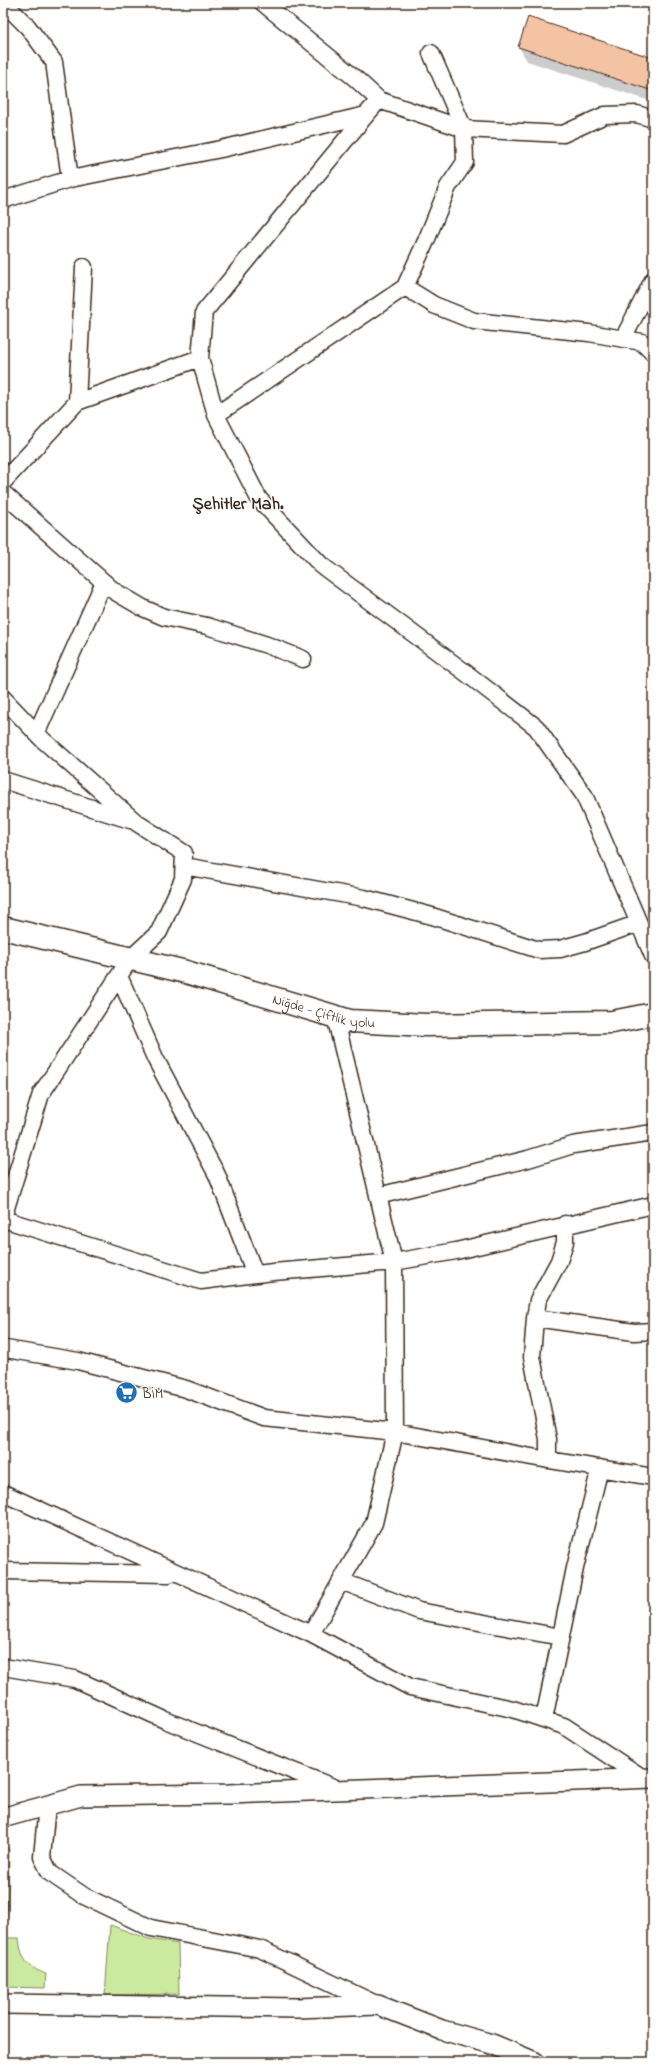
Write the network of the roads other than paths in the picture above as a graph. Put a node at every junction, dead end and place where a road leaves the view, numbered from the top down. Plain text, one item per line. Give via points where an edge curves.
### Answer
1 (4, 3) edge
2 (263, 3) edge
3 (430, 53) dead end
4 (379, 100) junction
5 (366, 115) junction
6 (653, 119) edge
7 (464, 129) junction
8 (70, 179) junction
9 (3, 200) edge
10 (84, 267) dead end
11 (653, 280) edge
12 (404, 287) junction
13 (623, 339) junction
14 (653, 353) edge
15 (200, 358) junction
16 (77, 402) junction
17 (216, 415) junction
18 (3, 482) edge
19 (3, 493) edge
20 (104, 582) junction
21 (303, 660) dead end
22 (3, 698) edge
23 (37, 732) junction
24 (3, 780) edge
25 (137, 822) junction
26 (184, 866) junction
27 (639, 923) junction
28 (3, 928) edge
29 (653, 956) edge
30 (125, 968) junction
31 (653, 1014) edge
32 (335, 1016) junction
33 (653, 1134) edge
34 (378, 1196) junction
35 (653, 1204) edge
36 (3, 1218) edge
37 (565, 1224) junction
38 (394, 1262) junction
39 (255, 1274) junction
40 (535, 1318) junction
41 (653, 1331) edge
42 (3, 1351) edge
43 (395, 1432) junction
44 (548, 1460) junction
45 (600, 1468) junction
46 (653, 1477) edge
47 (3, 1493) edge
48 (3, 1571) edge
49 (177, 1574) junction
50 (341, 1581) junction
51 (311, 1634) junction
52 (561, 1637) junction
53 (3, 1667) edge
54 (544, 1719) junction
55 (648, 1778) edge
56 (340, 1790) junction
57 (47, 1805) junction
58 (3, 1816) edge
59 (3, 2004) edge
60 (378, 2005) junction
61 (535, 2062) edge

1 - 8 street via 28,27 54,62
2 - 4 street via 356,78
3 - 7 street
4 - 5 street
4 - 7 street
5 - 8 street via 221,149
5 - 15 street via 204,312
6 - 7 street via 637,114 605,114 563,134
7 - 12 street via 465,162 448,187
8 - 9 street
10 - 16 street
11 - 13 street
12 - 13 street via 434,305 474,321
12 - 17 street
13 - 14 street via 642,342
15 - 16 street
15 - 17 street
16 - 18 street
17 - 27 street via 259,499 321,565 536,727 584,795
19 - 20 street
20 - 21 street via 143,608 164,617 207,626
20 - 23 street
22 - 23 street
23 - 25 street via 42,740
24 - 25 street
25 - 26 street via 184,853
26 - 27 street via 364,898 432,916 539,950 560,949 579,944
26 - 30 street via 183,879 159,932
27 - 29 street
28 - 30 main road, Niğde - Çiftlik yolu
30 - 32 main road, Niğde - Çiftlik yolu via 186,972
30 - 36 street via 41,1094
30 - 39 street via 155,1058 217,1175
31 - 32 main road, Niğde - Çiftlik yolu via 612,1022 426,1025 350,1021
32 - 34 street
33 - 34 street via 573,1145 528,1159
34 - 38 street
35 - 37 street
36 - 39 street via 201,1281
37 - 38 street via 456,1251
37 - 40 street via 565,1242 559,1261 538,1300
38 - 39 street
38 - 43 street
40 - 41 street via 634,1332
40 - 44 street via 532,1357 548,1439
42 - 43 street via 6,1349 78,1361 186,1389 264,1418
43 - 44 street
43 - 50 street via 374,1523
44 - 45 street
45 - 46 street
45 - 52 street
47 - 49 street
48 - 49 street
49 - 51 street
50 - 51 street
50 - 52 street via 419,1611
51 - 54 street via 410,1687 513,1709
52 - 54 street
53 - 56 street via 75,1679 165,1720
54 - 55 street via 564,1726
55 - 56 street
56 - 57 street via 81,1796
57 - 58 street
57 - 60 street via 42,1857 50,1873 84,1896 151,1928 260,1949
59 - 60 street via 297,2008
60 - 61 street via 442,2030 492,2044

